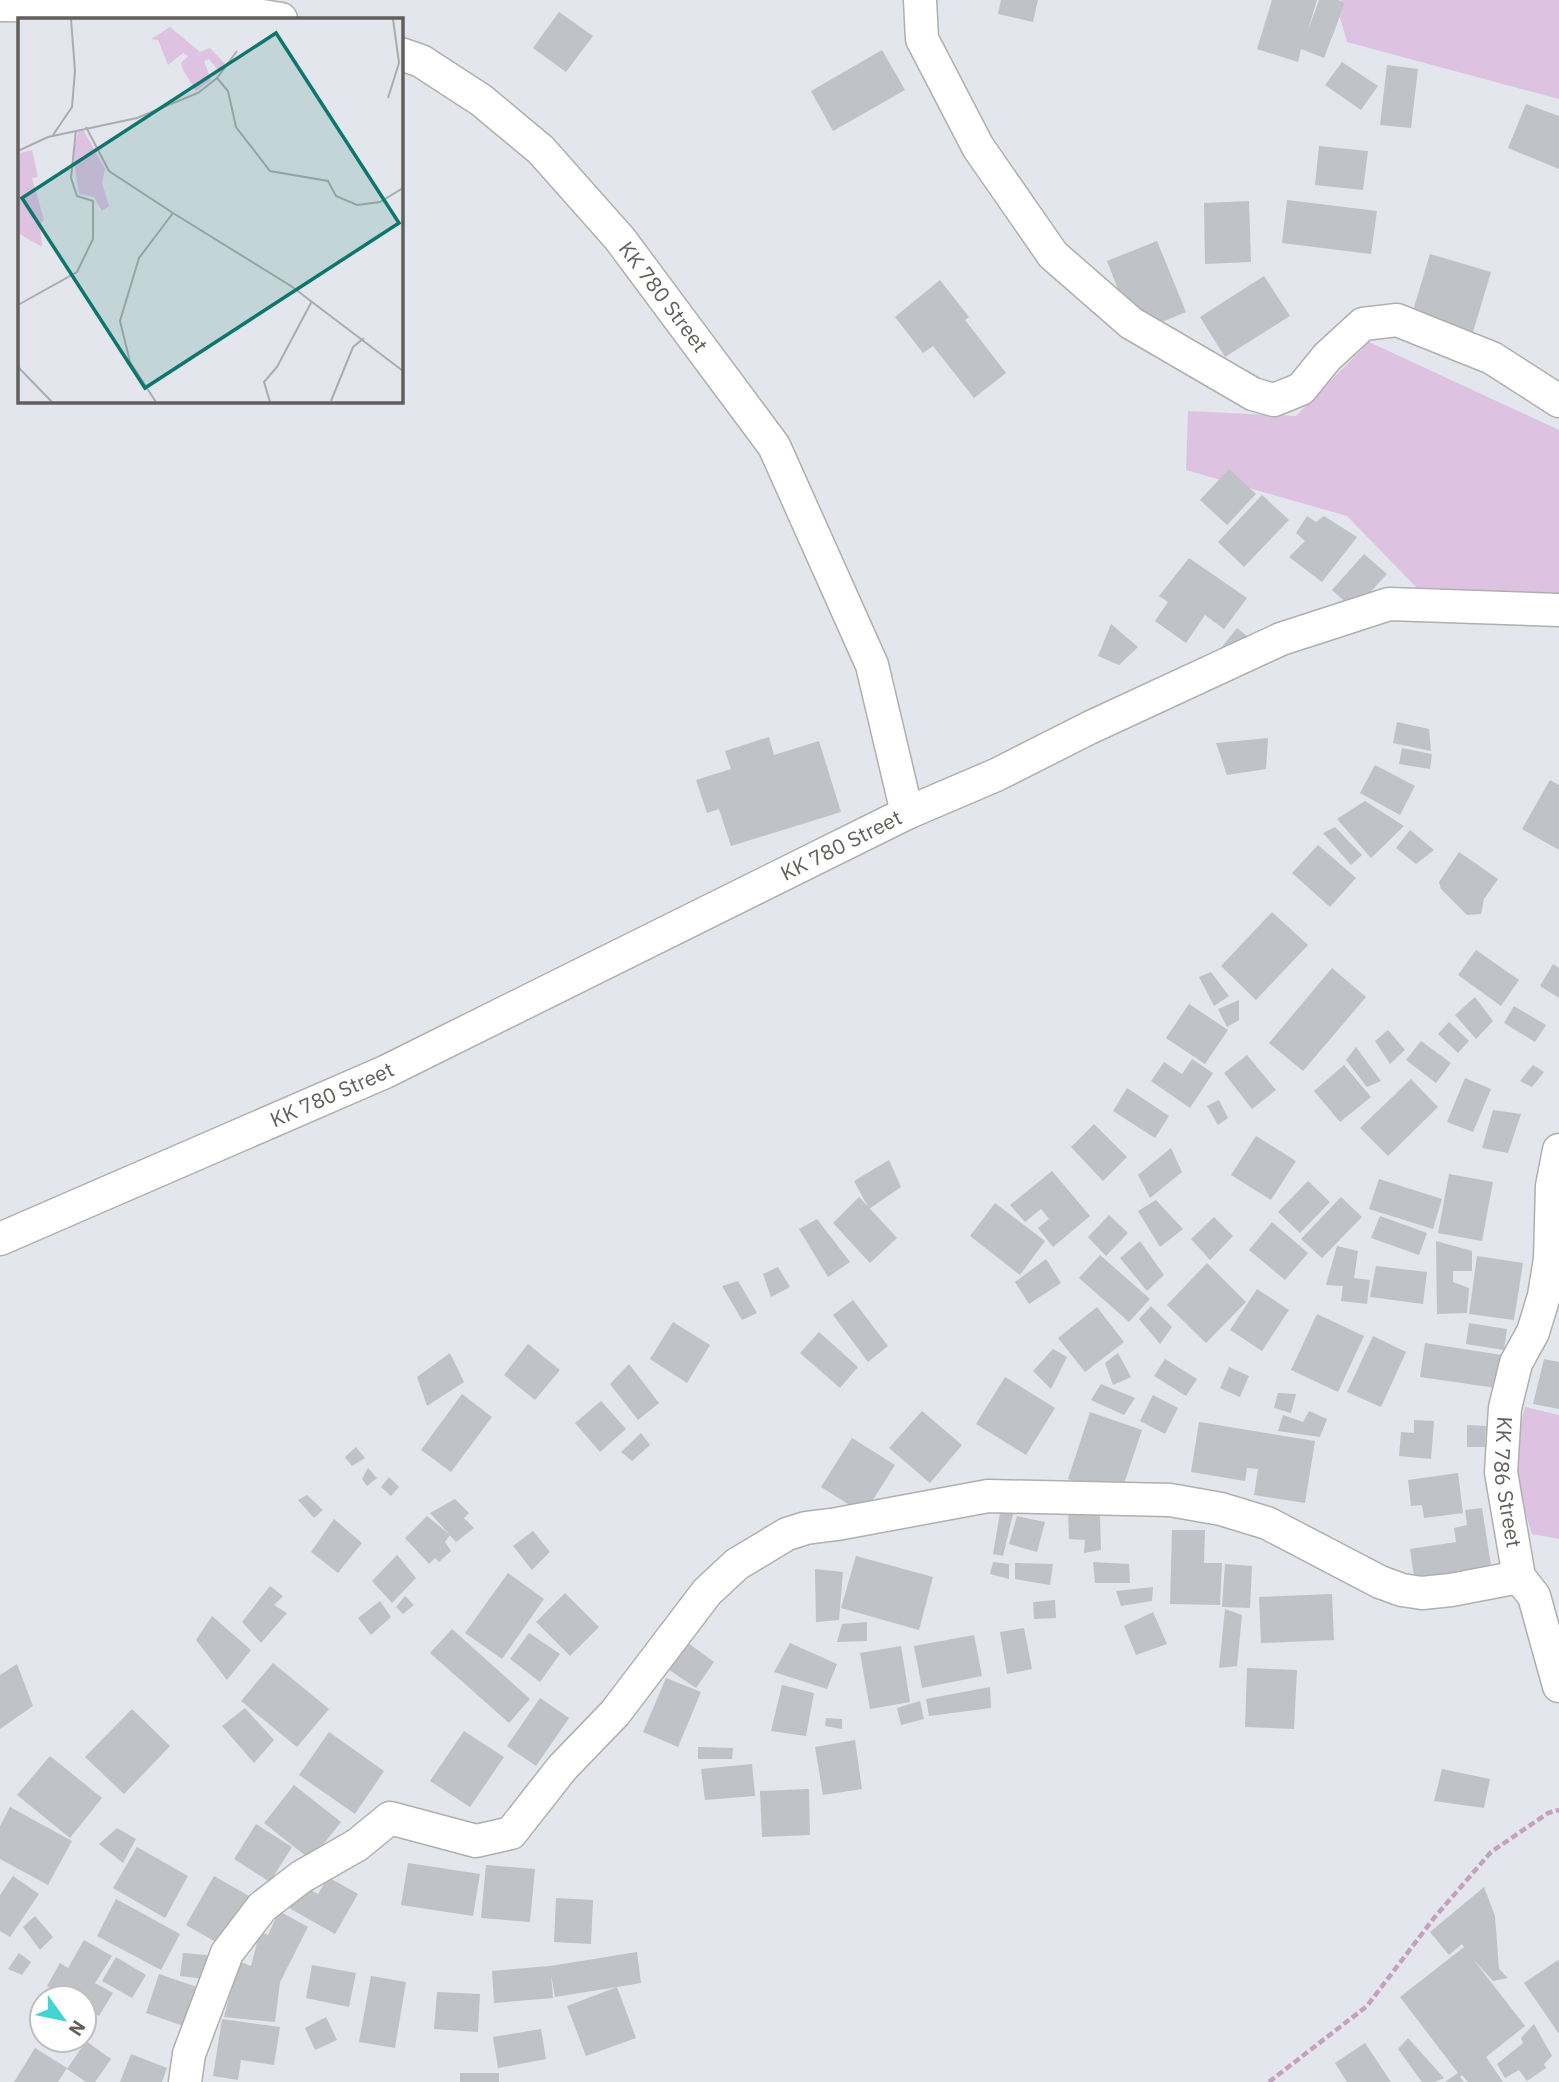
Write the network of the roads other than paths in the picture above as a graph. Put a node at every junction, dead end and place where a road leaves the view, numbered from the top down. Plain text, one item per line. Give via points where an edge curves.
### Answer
1 (920, 0) edge
2 (0, 5) edge
3 (275, 18) edge
4 (402, 54) edge
5 (1559, 401) edge
6 (1559, 610) edge
7 (907, 813) junction
8 (1559, 1150) edge
9 (0, 1239) edge
10 (1519, 1577) junction
11 (1559, 1686) edge
12 (185, 2082) edge

1 - 5 street via 922,39 978,146 1053,255 1131,323 1253,394 1274,400 1301,389 1326,357 1363,324 1397,320 1492,358
2 - 3 street via 204,7
4 - 7 street, KK 780 Street via 421,61 481,100 541,150 621,239 774,446 872,665
6 - 7 street via 1389,604 1282,639
7 - 9 street, KK 780 Street via 385,1072
8 - 10 street, KK 786 Street via 1544,1296 1533,1332 1516,1363 1504,1408 1501,1472
10 - 11 street, KK 786 Street via 1534,1595
10 - 12 street via 1451,1590 1402,1590 1267,1523 1170,1500 988,1496 787,1534 737,1564 707,1592 615,1713 562,1768 511,1833 476,1841 390,1818 262,1907 227,1953 189,2054

